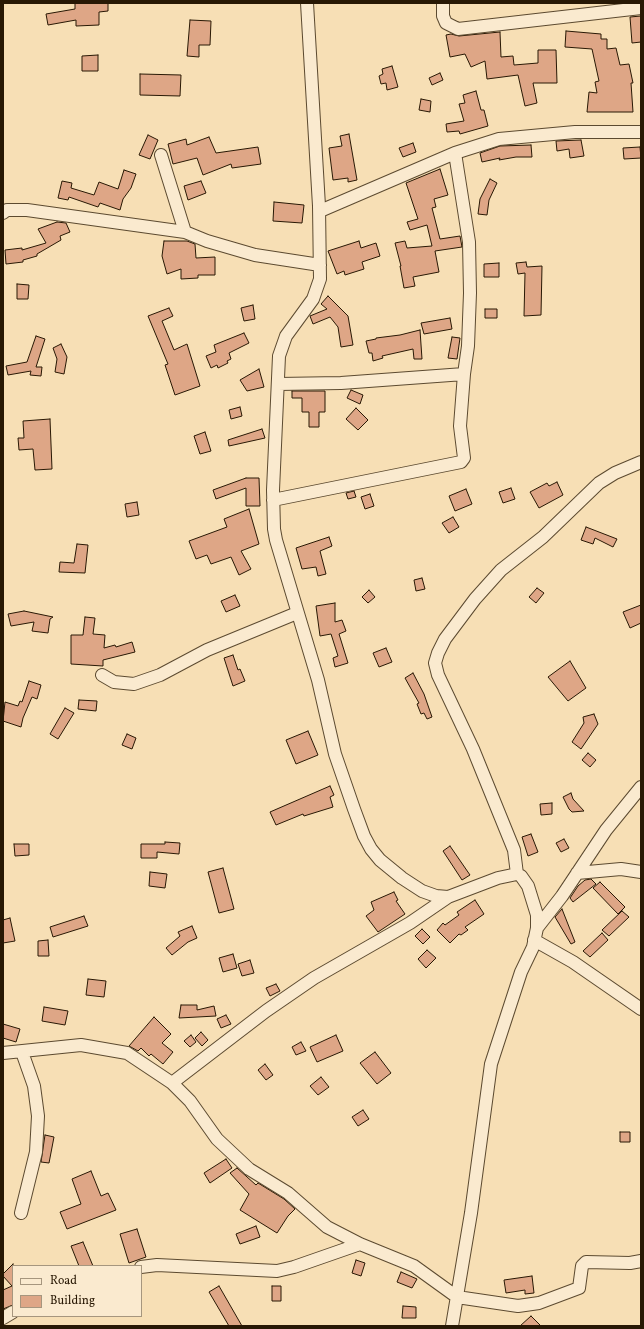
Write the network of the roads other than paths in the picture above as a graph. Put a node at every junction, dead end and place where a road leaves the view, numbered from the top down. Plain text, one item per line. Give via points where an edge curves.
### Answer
1 (307, 3) edge
2 (443, 3) edge
3 (641, 8) edge
4 (641, 132) edge
5 (455, 153) junction
6 (161, 155) dead end
7 (320, 211) junction
8 (3, 213) edge
9 (185, 232) junction
10 (320, 265) junction
11 (464, 374) junction
12 (278, 384) junction
13 (641, 462) edge
14 (273, 500) junction
15 (297, 613) junction
16 (102, 675) dead end
17 (641, 786) edge
18 (641, 872) edge
19 (577, 873) junction
20 (517, 874) junction
21 (448, 897) junction
22 (537, 928) junction
23 (534, 940) junction
24 (641, 1009) edge
25 (22, 1052) junction
26 (3, 1053) edge
27 (172, 1083) junction
28 (21, 1213) dead end
29 (360, 1244) junction
30 (641, 1261) edge
31 (142, 1267) edge
32 (457, 1297) junction
33 (12, 1313) edge
34 (3, 1318) edge
35 (452, 1326) edge

1 - 7 street
2 - 3 street via 446,23 458,29
4 - 5 street via 575,132 513,136
5 - 7 street
5 - 11 street via 469,242 468,346
6 - 9 street
7 - 10 street
8 - 9 street via 7,210 27,210
9 - 10 street via 255,255
10 - 12 street via 320,279 315,295 290,329 282,345
11 - 12 street via 342,383
11 - 14 street via 460,426 464,458 461,462
12 - 14 street
13 - 20 street via 599,483 543,537 501,570 475,599 445,639 438,653 435,663 438,675 473,750 514,850
14 - 15 street via 276,540
15 - 16 street via 207,650 160,675 134,684 114,682
15 - 21 street via 318,680 335,754 364,836 380,860 402,878 422,891
17 - 19 street via 606,830
18 - 19 street via 621,869
19 - 22 street
20 - 21 street via 498,878
20 - 22 street via 528,886 537,915
21 - 27 street via 410,923 314,978 266,1011
22 - 23 street
23 - 24 street via 573,962
23 - 32 street via 491,1064 472,1213
25 - 26 street
25 - 27 street via 81,1045 107,1048 127,1053
25 - 28 street via 34,1086 38,1116 36,1152
27 - 29 street via 190,1101 217,1140 249,1169 288,1193 327,1227
29 - 31 street via 278,1271 158,1265
29 - 32 street via 414,1266
30 - 32 street via 586,1262 582,1266 579,1288 539,1303 518,1306
32 - 35 street
33 - 34 street

